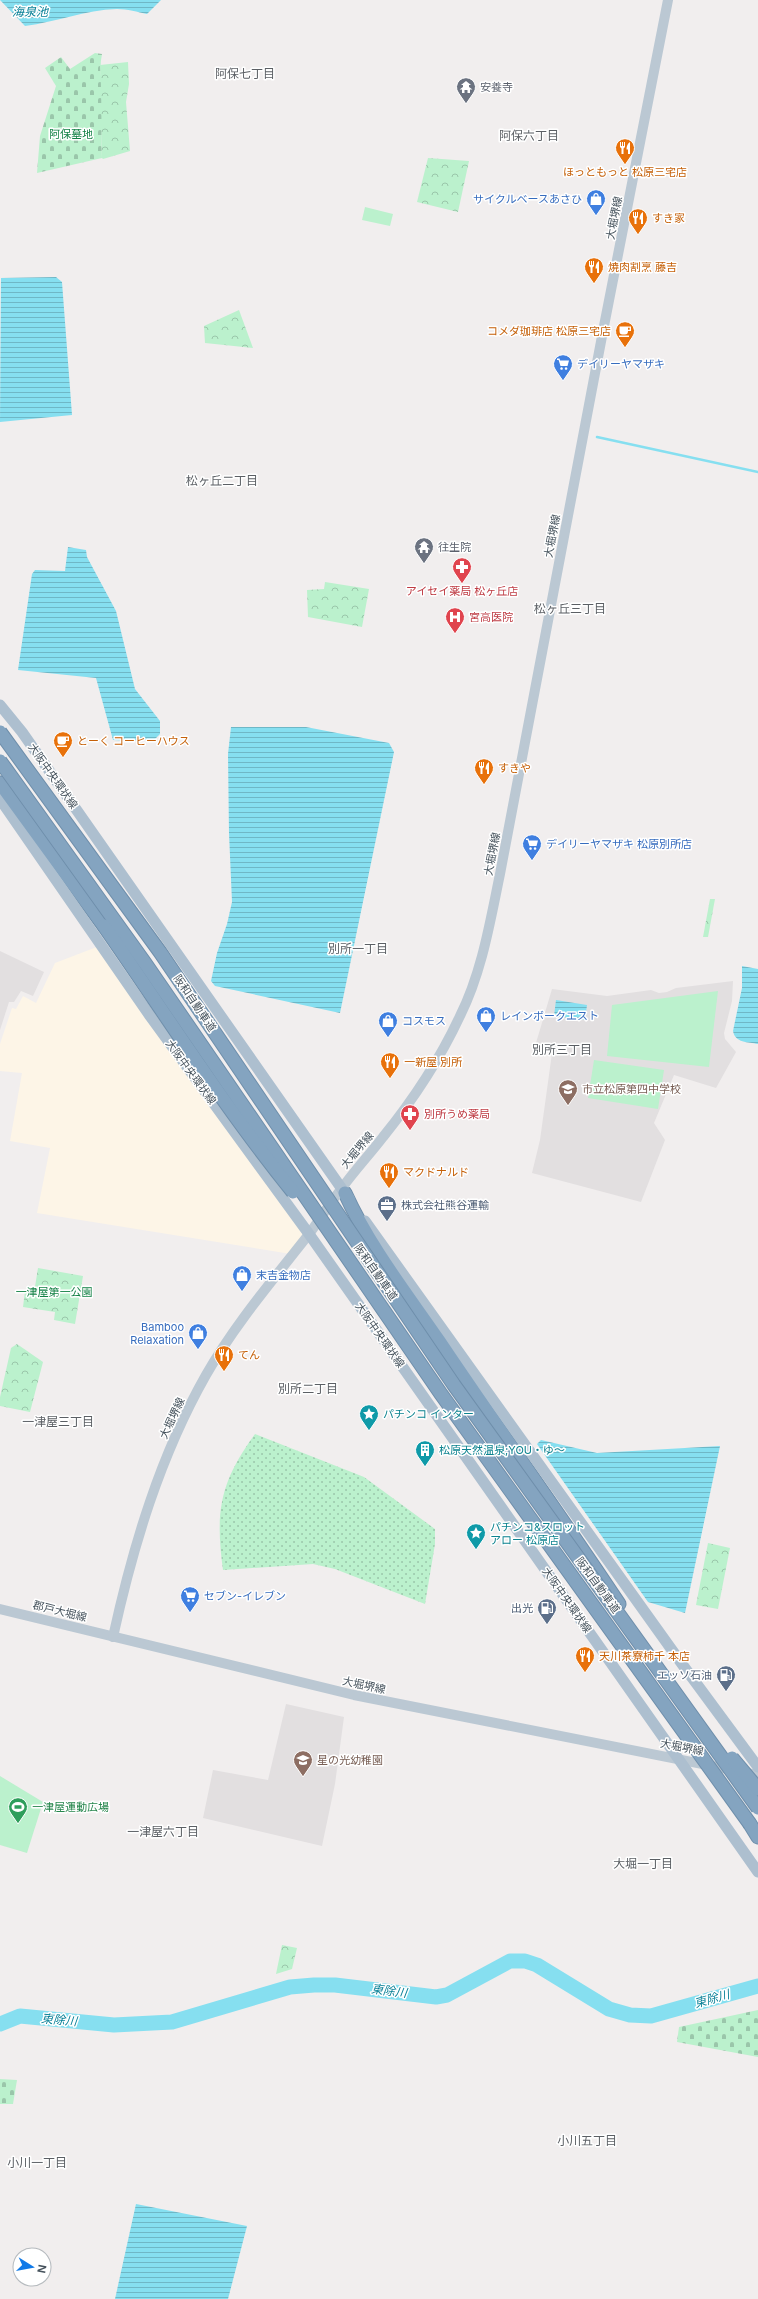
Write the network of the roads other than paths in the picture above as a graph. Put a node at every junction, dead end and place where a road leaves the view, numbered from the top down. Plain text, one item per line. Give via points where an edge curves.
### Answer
1 (668, 0) edge
2 (0, 705) edge
3 (0, 732) edge
4 (0, 761) edge
5 (0, 783) edge
6 (0, 799) edge
7 (343, 1191) junction
8 (309, 1234) junction
9 (336, 1242) junction
10 (0, 1609) edge
11 (114, 1636) junction
12 (651, 1658) junction
13 (663, 1675) junction
14 (678, 1759) junction
15 (758, 1767) edge
16 (758, 1775) edge
17 (758, 1789) edge
18 (758, 1808) edge
19 (756, 1832) edge
20 (758, 1872) edge

1 - 7 main road, 大堀堺線 via 500,874 478,970 461,1015 440,1053
2 - 7 main road, 大阪中央環状線 via 27,738
3 - 12 highway, 阪和自動車道, bridge via 160,952 454,1385
4 - 9 highway, 阪和自動車道, bridge via 145,963
5 - 9 highway, bridge via 104,926 266,1159
6 - 8 main road, 大阪中央環状線 via 150,1016
7 - 8 main road, 大堀堺線
7 - 12 highway, bridge via 360,1227 547,1496 629,1620
7 - 15 main road, 大阪中央環状線
8 - 11 main road, 大堀堺線 via 249,1310 206,1375 180,1426 142,1523 126,1579
8 - 14 main road, 大阪中央環状線
9 - 19 highway, 阪和自動車道, bridge via 498,1474
10 - 11 main road, 郡戸大堀線
11 - 14 main road, 大堀堺線 via 354,1696
12 - 13 highway, 阪和自動車道, bridge
13 - 17 highway, bridge
13 - 18 highway, 阪和自動車道, bridge
14 - 16 main road, 大堀堺線
14 - 20 main road, 大阪中央環状線

